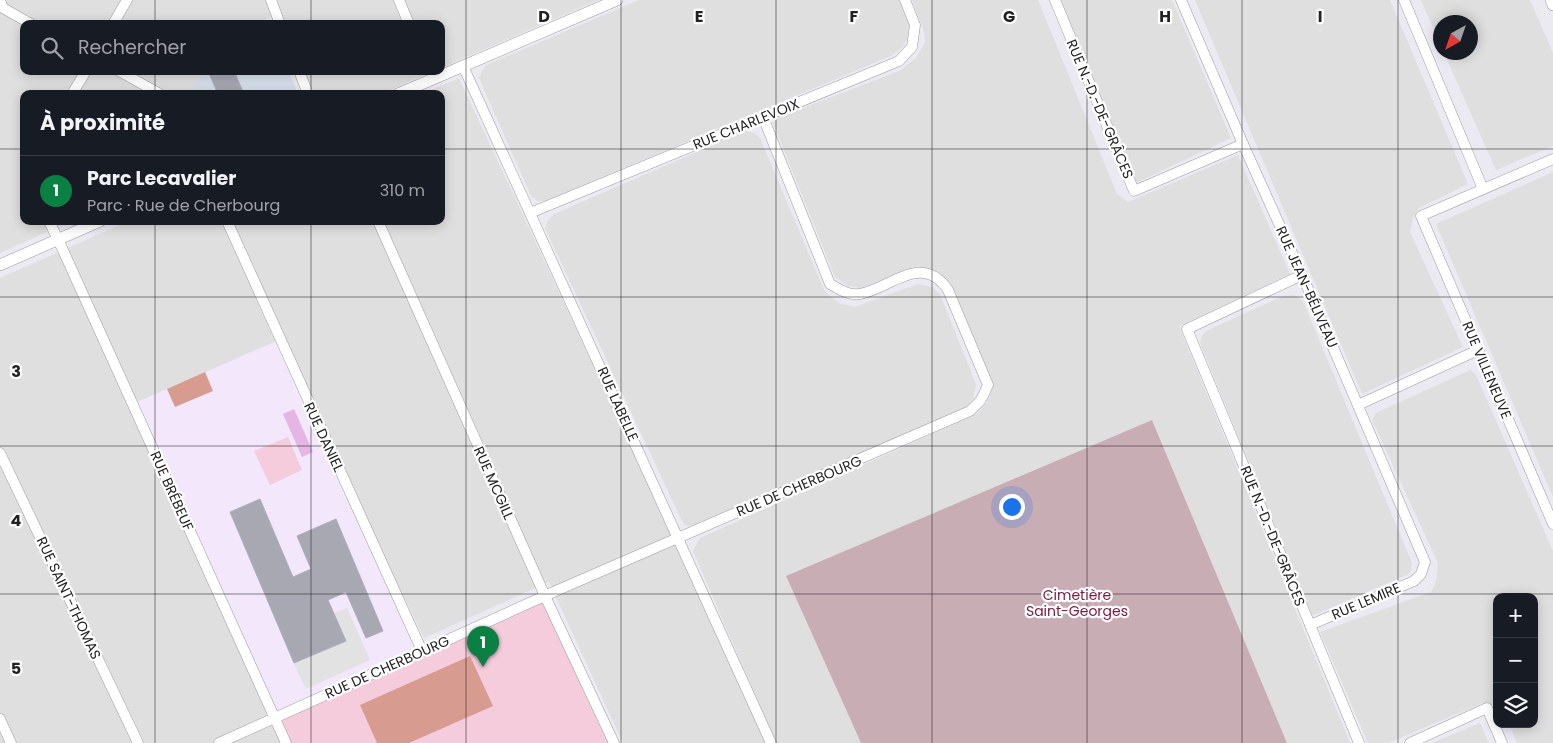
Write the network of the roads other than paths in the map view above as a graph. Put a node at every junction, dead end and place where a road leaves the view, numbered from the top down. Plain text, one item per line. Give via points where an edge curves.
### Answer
1 (126, 0) edge
2 (271, 0) edge
3 (399, 0) edge
4 (618, 0) edge
5 (905, 0) edge
6 (1055, 0) edge
7 (1182, 0) edge
8 (1404, 0) edge
9 (1551, 0) edge
10 (0, 1) edge
11 (1553, 5) edge
12 (24, 20) edge
13 (115, 20) edge
14 (278, 20) edge
15 (407, 20) edge
16 (463, 66) junction
17 (445, 71) edge
18 (84, 75) edge
19 (125, 75) edge
20 (301, 75) edge
21 (431, 75) edge
22 (74, 90) edge
23 (153, 90) edge
24 (306, 90) edge
25 (405, 90) edge
26 (763, 117) junction
27 (1243, 144) junction
28 (1553, 159) edge
29 (1483, 189) junction
30 (530, 213) junction
31 (50, 225) edge
32 (91, 225) edge
33 (229, 225) edge
34 (380, 225) edge
35 (58, 239) junction
36 (0, 265) edge
37 (1302, 275) junction
38 (1478, 350) junction
39 (1358, 406) junction
40 (0, 452) edge
41 (1553, 524) edge
42 (678, 538) junction
43 (1421, 574) joint
44 (545, 596) junction
45 (1310, 625) junction
46 (422, 652) junction
47 (274, 718) junction
48 (0, 719) edge
49 (11, 743) edge
50 (138, 743) edge
51 (219, 743) edge
52 (286, 743) edge
53 (614, 743) edge
54 (771, 743) edge
55 (1359, 743) edge
56 (1410, 743) edge
57 (1502, 743) edge

1 - 13 street
2 - 14 street
3 - 15 street
4 - 16 street
5 - 26 street, RUE CHARLEVOIX via 915,25 912,47 899,61
6 - 27 street, RUE N.-D.-DE-GRÂCES via 1134,191
7 - 27 street, RUE JEAN-BÉLIVEAU
8 - 29 street
9 - 11 street
10 - 12 street via 3,8
16 - 17 street
16 - 30 street, RUE LABELLE
18 - 22 street
19 - 23 street
20 - 24 street
21 - 25 street
26 - 30 street, RUE CHARLEVOIX
26 - 42 street, RUE DE CHERBOURG via 830,284 844,292 858,294 915,273 933,274 948,290 988,385 981,400 970,411
27 - 37 street, RUE JEAN-BÉLIVEAU
28 - 29 street
29 - 38 street, RUE VILLENEUVE via 1420,216
30 - 42 street, RUE LABELLE
31 - 35 street, RUE BRÉBEUF
32 - 35 street
33 - 46 street, RUE DANIEL
34 - 44 street, RUE MCGILL
35 - 36 street
35 - 47 street, RUE BRÉBEUF
37 - 39 street, RUE JEAN-BÉLIVEAU
37 - 45 street, RUE N.-D.-DE-GRÂCES via 1187,329
38 - 39 street
38 - 41 street, RUE VILLENEUVE
39 - 43 street, RUE JEAN-BÉLIVEAU via 1425,562
40 - 50 street, RUE SAINT-THOMAS
42 - 44 street, RUE DE CHERBOURG
42 - 54 street, RUE LABELLE
43 - 45 street, RUE LEMIRE via 1414,581
44 - 46 street, RUE DE CHERBOURG
44 - 53 street, RUE MCGILL
45 - 55 street, RUE N.-D.-DE-GRÂCES
46 - 47 street, RUE DE CHERBOURG
47 - 51 street, RUE DE CHERBOURG
47 - 52 street, RUE BRÉBEUF
48 - 49 street
56 - 57 street via 1487,708

